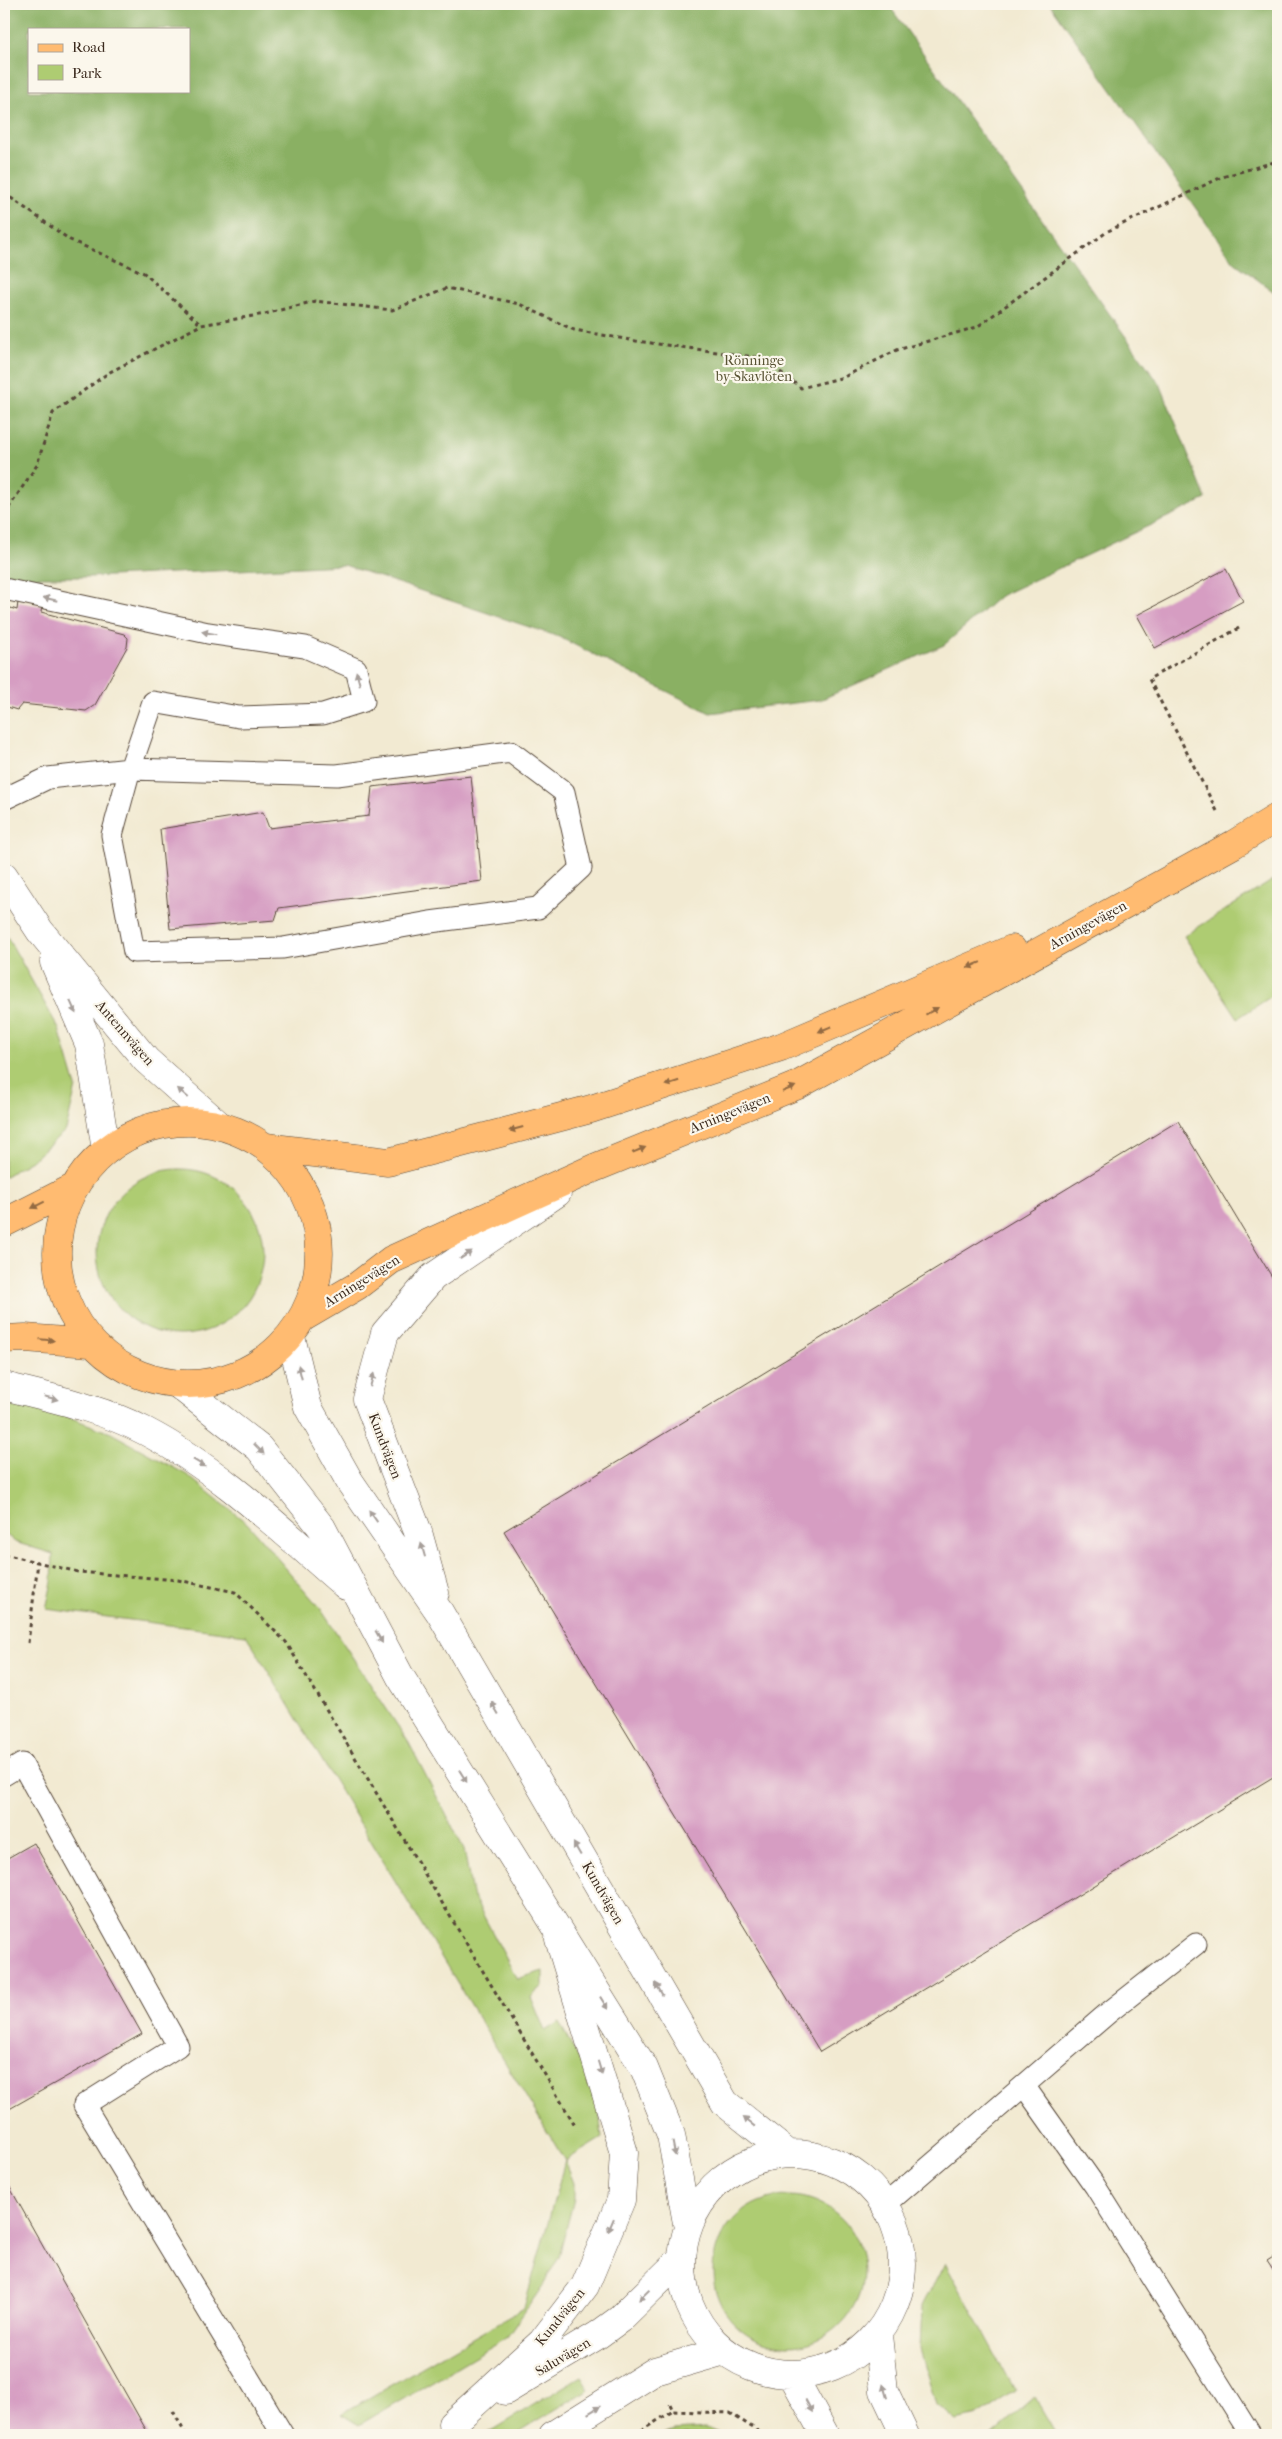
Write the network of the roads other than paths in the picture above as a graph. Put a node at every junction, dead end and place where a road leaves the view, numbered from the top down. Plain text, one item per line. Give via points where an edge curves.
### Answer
1 (4, 589) edge
2 (130, 769) junction
3 (4, 799) edge
4 (1278, 817) edge
5 (4, 876) edge
6 (1148, 892) junction
7 (40, 931) junction
8 (219, 1125) junction
9 (266, 1147) junction
10 (106, 1150) junction
11 (594, 1168) junction
12 (73, 1188) junction
13 (4, 1223) edge
14 (298, 1327) junction
15 (4, 1339) edge
16 (90, 1343) junction
17 (4, 1386) edge
18 (180, 1386) junction
19 (356, 1594) junction
20 (440, 1613) junction
21 (4, 1775) edge
22 (553, 1921) junction
23 (1196, 1944) dead end
24 (1025, 2087) junction
25 (787, 2153) junction
26 (886, 2205) junction
27 (688, 2223) junction
28 (679, 2261) junction
29 (878, 2334) junction
30 (721, 2352) junction
31 (793, 2376) junction
32 (442, 2429) edge
33 (283, 2435) edge
34 (553, 2435) edge
35 (825, 2435) edge
36 (905, 2435) edge
37 (1251, 2435) edge

2 -> 1 lane via 153,702 239,716 323,714 364,701 356,668 305,647 199,631
2 - 2 lane via 338,775 511,752 564,792 581,868 538,908 430,922 283,948 134,952 112,835
2 - 3 lane via 48,778
4 - 6 main road, Arningevägen
5 - 7 street, Antennvägen
6 -> 9 main road, Arningevägen via 781,1047 591,1109 388,1162
11 -> 6 main road, Arningevägen via 798,1085
8 -> 7 street, Antennvägen via 146,1060
7 -> 10 street, Antennvägen via 89,1044
8 - 9 main road
8 - 10 main road via 189,1121 160,1124 131,1134
9 - 14 main road via 299,1181 317,1225 319,1272
10 - 12 main road
11 - 14 main road, Arningevägen via 391,1260
20 -> 11 street, Kundvägen via 418,1532 367,1399 385,1333 433,1277
12 -> 13 main road
12 - 16 main road via 58,1227 56,1268 67,1309
14 - 18 main road, Arningevägen via 260,1365 221,1382
20 -> 14 street, Kundvägen via 350,1482 308,1407
15 -> 16 main road
16 - 18 main road via 131,1373
17 -> 19 street, Kundvägen via 66,1402 144,1430 207,1468
18 -> 19 street, Kundvägen via 259,1448 322,1528
19 -> 22 street, Kundvägen via 400,1676
25 -> 20 street, Kundvägen via 725,2103
21 - 33 lane via 22,1764 178,2046 84,2105
22 -> 27 street, Kundvägen via 644,2068 671,2135
22 -> 32 street, Kundvägen via 624,2153 621,2200 585,2286 542,2342
23 - 24 lane via 1108,2014
24 - 26 lane
24 - 37 lane via 1095,2186
25 - 26 street via 826,2158 860,2176
25 - 27 street via 727,2172
26 - 29 street via 895,2224 903,2262 897,2300
27 - 28 street
28 - 30 street via 685,2300
28 -> 32 street, Saluvägen via 620,2319 598,2335
29 - 31 street via 836,2365
36 -> 29 street via 884,2391
30 - 31 street via 755,2370
34 -> 30 street via 655,2371
31 -> 35 street

